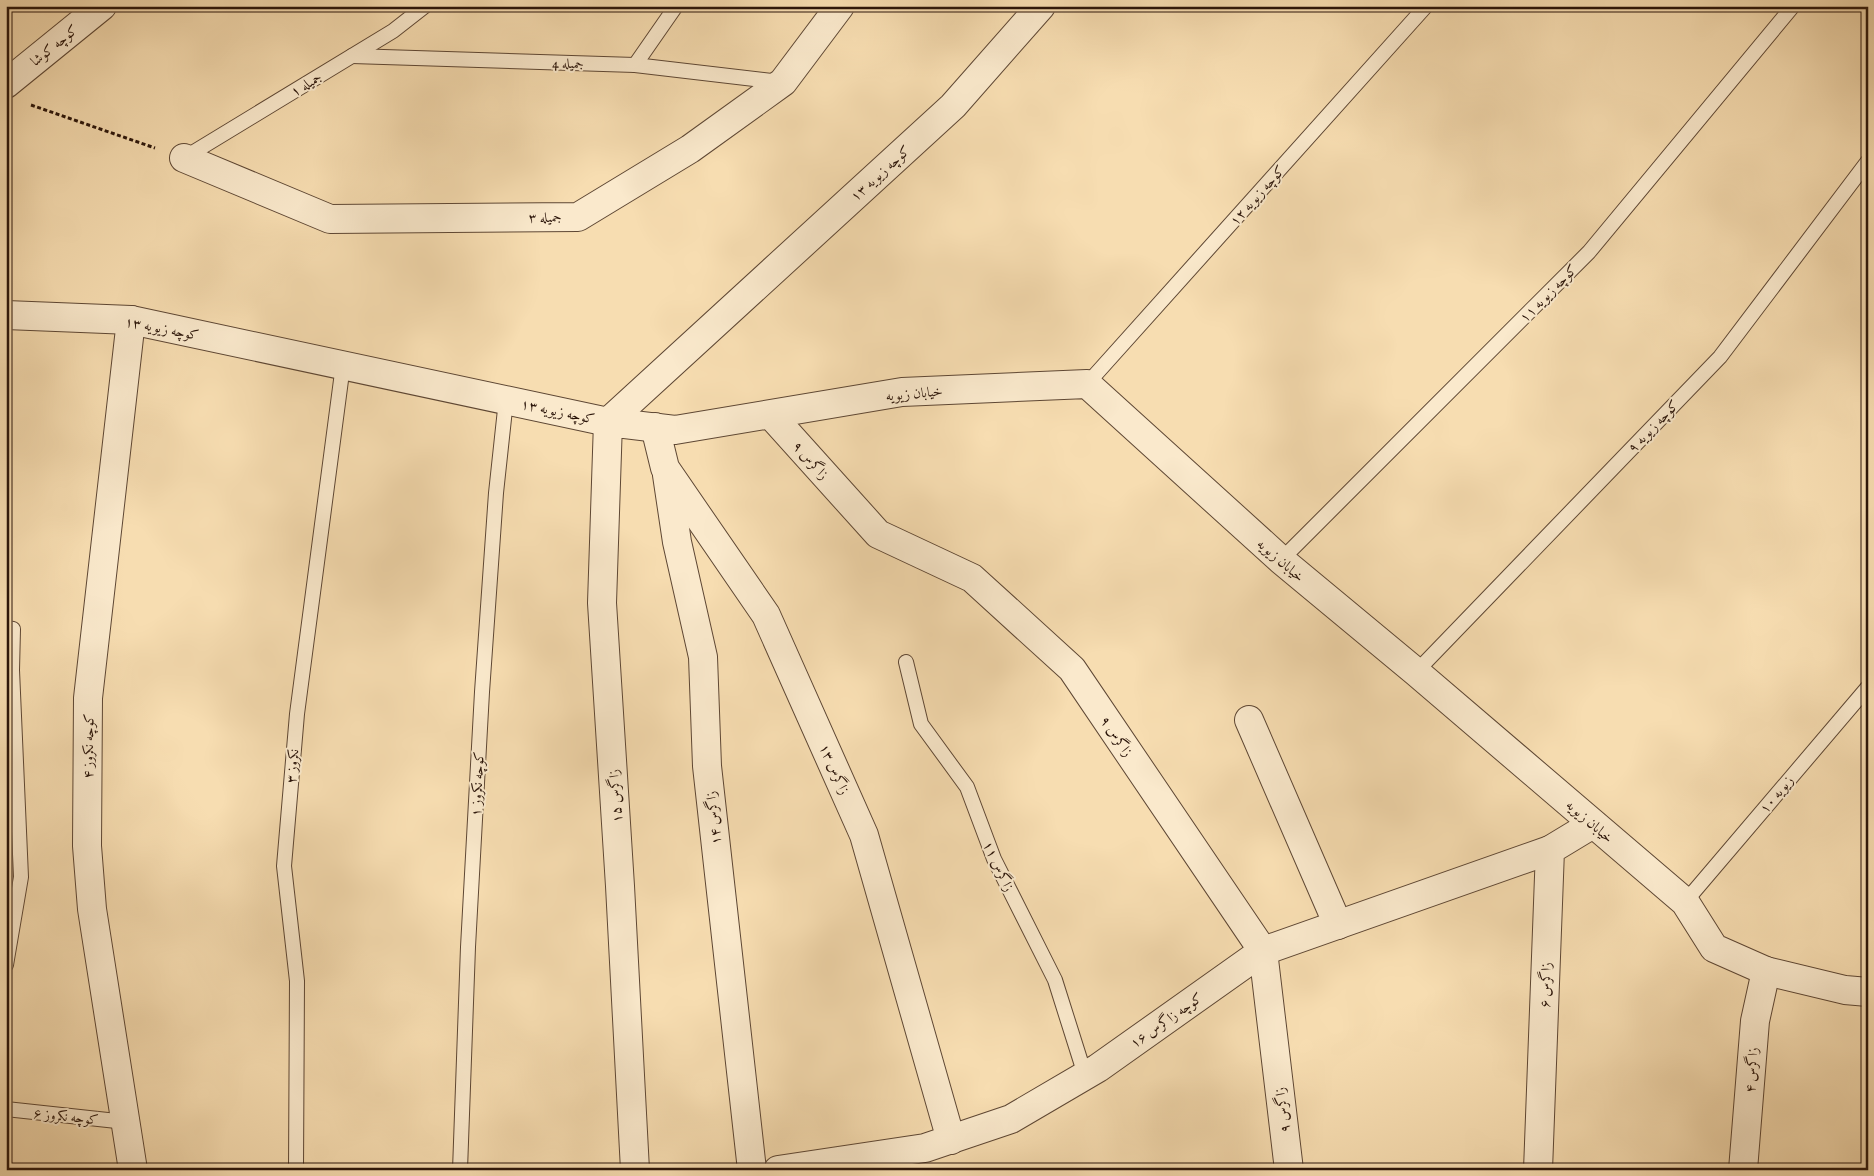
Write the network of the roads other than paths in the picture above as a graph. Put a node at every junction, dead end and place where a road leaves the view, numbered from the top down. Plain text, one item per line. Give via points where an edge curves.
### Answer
1 (102, 6) edge
2 (425, 6) edge
3 (676, 6) edge
4 (840, 6) edge
5 (1041, 6) edge
6 (1426, 6) edge
7 (1793, 6) edge
8 (352, 56) junction
9 (635, 65) junction
10 (783, 82) junction
11 (6, 84) edge
12 (184, 158) joint
13 (1868, 161) edge
14 (6, 315) edge
15 (131, 320) junction
16 (343, 365) junction
17 (1088, 384) junction
18 (506, 400) junction
19 (771, 415) junction
20 (608, 422) junction
21 (655, 427) junction
22 (666, 468) junction
23 (1281, 560) junction
24 (6, 628) edge
25 (906, 662) dead end
26 (1416, 672) junction
27 (1868, 687) edge
28 (1249, 720) dead end
29 (1593, 824) junction
30 (1550, 850) junction
31 (1685, 902) junction
32 (1338, 925) junction
33 (1263, 951) junction
34 (6, 965) edge
35 (1766, 971) junction
36 (1868, 992) edge
37 (1085, 1075) junction
38 (6, 1109) edge
39 (126, 1122) junction
40 (952, 1140) junction
41 (133, 1170) edge
42 (296, 1170) edge
43 (460, 1170) edge
44 (635, 1170) edge
45 (752, 1170) edge
46 (778, 1170) edge
47 (1289, 1170) edge
48 (1538, 1170) edge
49 (1743, 1170) edge

1 - 11 street, کوچه کوشا
2 - 8 lane, جمیله ۱
3 - 9 lane
4 - 10 street, جمیله ۳
5 - 20 street, کوچه زیویه ۱۳ via 953,106
6 - 17 lane, کوچه زیویه ۱۲
7 - 23 lane, کوچه زیویه ۱۱ via 1589,252
8 - 9 lane, جمیله 4
8 - 12 lane, جمیله ۱
9 - 10 lane, جمیله 4
10 - 12 street, جمیله ۳ via 690,149 578,217 330,219
13 - 26 lane, کوچه زیویه ۹ via 1720,356
14 - 15 street, کوچه زیویه ۱۳
15 - 16 street, کوچه زیویه ۱۳
15 - 39 street, کوچه نکروز ۴ via 88,698 87,827 92,909
16 - 18 street, کوچه زیویه ۱۳
16 - 42 lane, نکروز ۳ via 297,714 284,866 297,981
17 - 19 street, خیابان زیویه via 902,392
17 - 23 street, خیابان زیویه
18 - 20 street, کوچه زیویه ۱۳
18 - 43 lane, کوچه نکروز ۱ via 482,692
19 - 21 street, خیابان زیویه via 675,430
19 - 33 street, زاگرس ۹ via 878,534 972,578 1072,669
20 - 21 street, خیابان زیویه
20 - 44 street, زاگرس ۱۵ via 602,603
21 - 22 street, زاگرس ۱۳
22 - 40 street, زاگرس ۱۳ via 766,615 864,836
22 - 45 street, زاگرس ۱۴ via 677,542 703,657 707,766
23 - 26 street, خیابان زیویه
24 - 34 lane via 13,629 21,877
25 - 37 lane, زاگرس ۱۱ via 922,724 967,787 994,859 1055,980
26 - 29 street, خیابان زیویه
27 - 31 lane, زیویه ۱۰
28 - 32 street
29 - 30 street
29 - 31 street, خیابان زیویه
30 - 32 street, کوچه زاگرس ۱۶
30 - 48 street, زاگرس ۶
31 - 35 street, خیابان زیویه via 1714,948
32 - 33 street, کوچه زاگرس ۱۶
33 - 37 street, کوچه زاگرس ۱۶
33 - 47 street, زاگرس ۹
35 - 36 street, خیابان زیویه via 1845,990
35 - 49 street, زاگرس ۴ via 1755,1021
37 - 40 street, کوچه زاگرس ۱۶ via 1011,1120
38 - 39 lane, کوچه نکروز ۶
39 - 41 street, کوچه نکروز ۴
40 - 46 street, کوچه زاگرس ۱۶ via 926,1148

